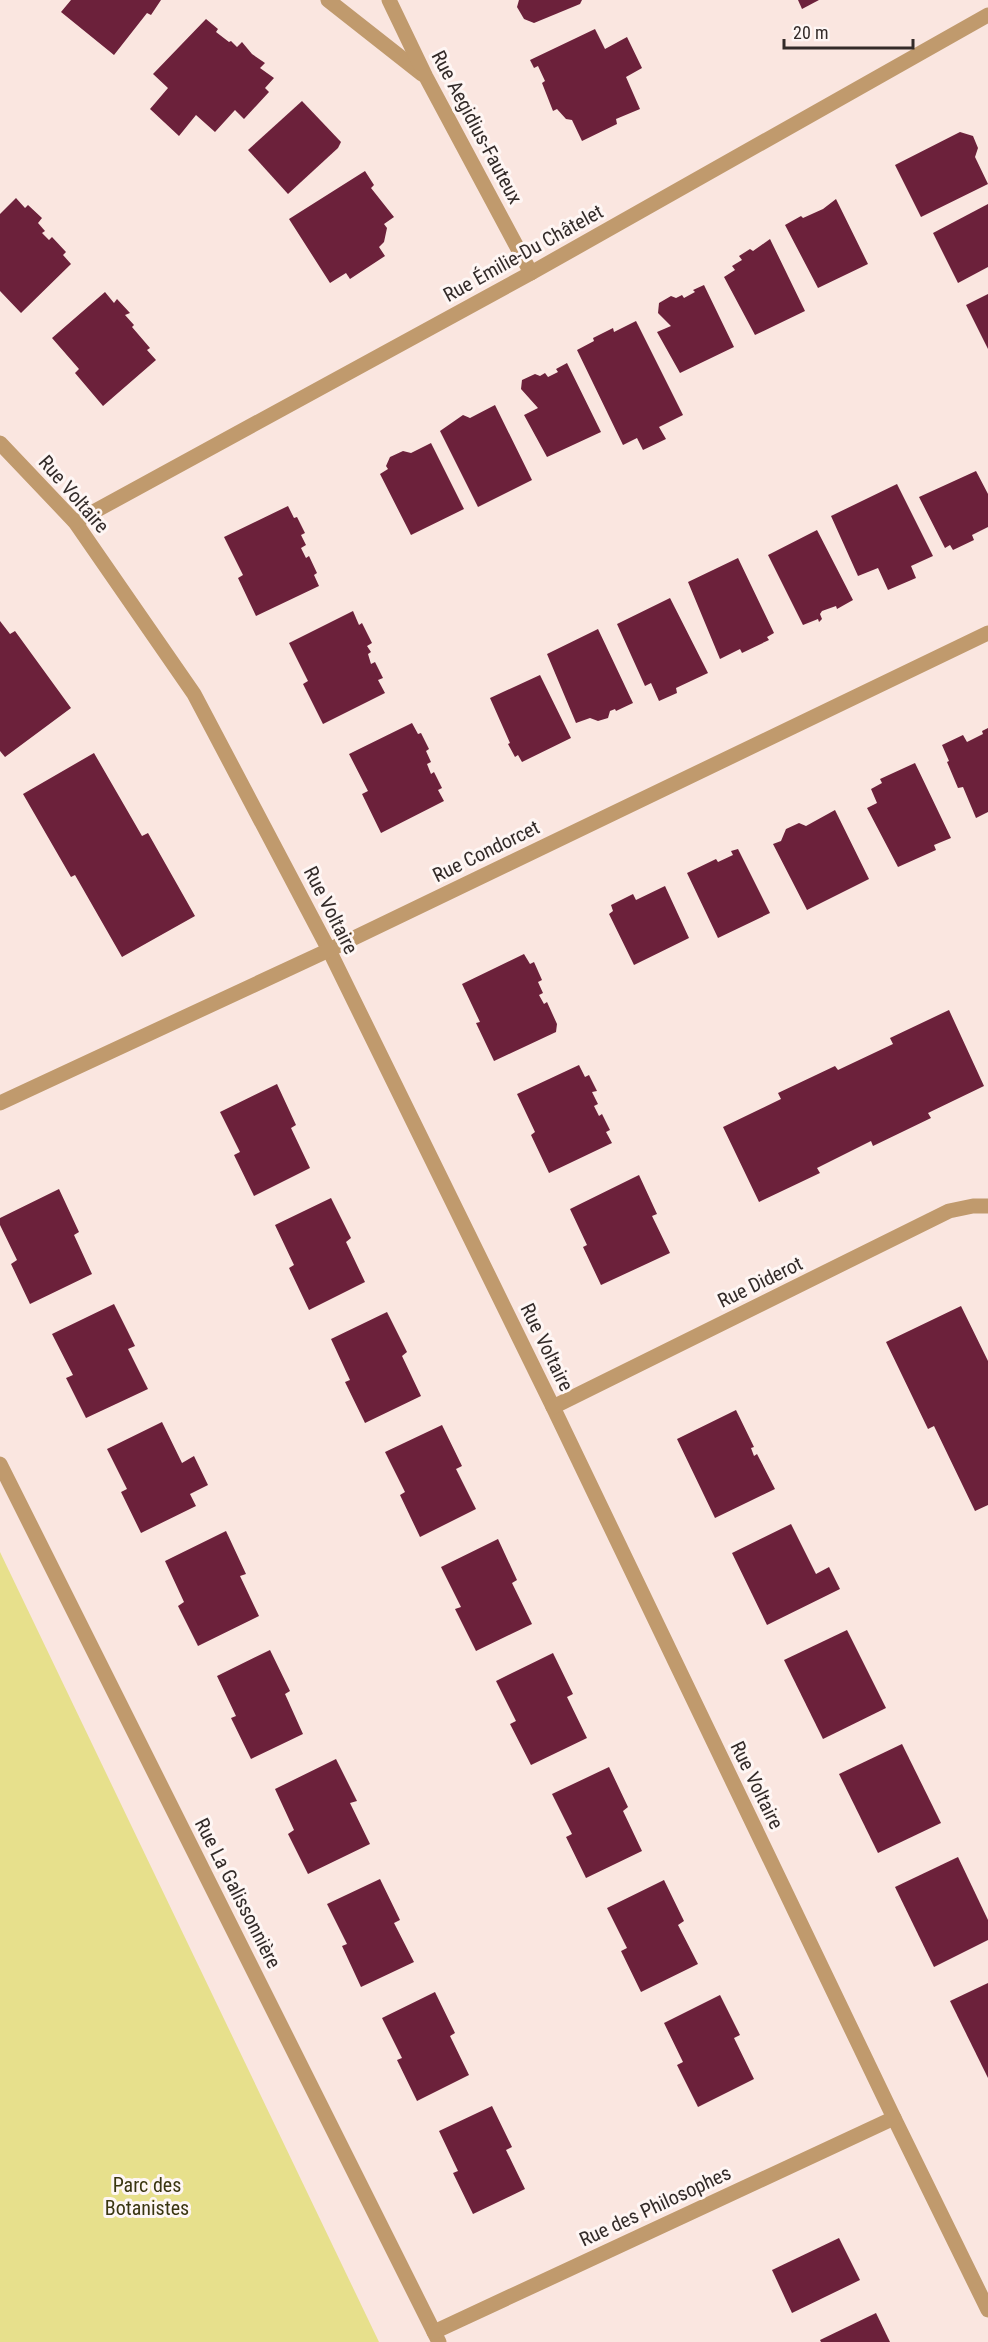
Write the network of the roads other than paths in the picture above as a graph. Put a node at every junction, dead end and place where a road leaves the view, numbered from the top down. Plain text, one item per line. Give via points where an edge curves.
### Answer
1 (328, 0) edge
2 (389, 0) edge
3 (988, 15) edge
4 (426, 77) junction
5 (531, 273) junction
6 (0, 443) edge
7 (75, 522) junction
8 (988, 633) edge
9 (329, 950) junction
10 (0, 1103) edge
11 (988, 1206) edge
12 (553, 1407) junction
13 (0, 1464) edge
14 (894, 2118) junction
15 (988, 2310) edge
16 (437, 2337) edge

1 - 4 street
2 - 4 street, Rue Aegidius-Fauteux
3 - 5 street, Rue Émilie-Du Châtelet
4 - 5 street, Rue Aegidius-Fauteux
5 - 7 street, Rue Émilie-Du Châtelet
6 - 7 street, Rue Voltaire
7 - 9 street, Rue Voltaire via 194,694
8 - 9 street, Rue Condorcet
9 - 10 street, Rue Condorcet
9 - 12 street, Rue Voltaire
11 - 12 street, Rue Diderot via 949,1211
12 - 14 street, Rue Voltaire
13 - 16 street, Rue La Galissonnière
14 - 15 street, Rue Voltaire
14 - 16 street, Rue des Philosophes

